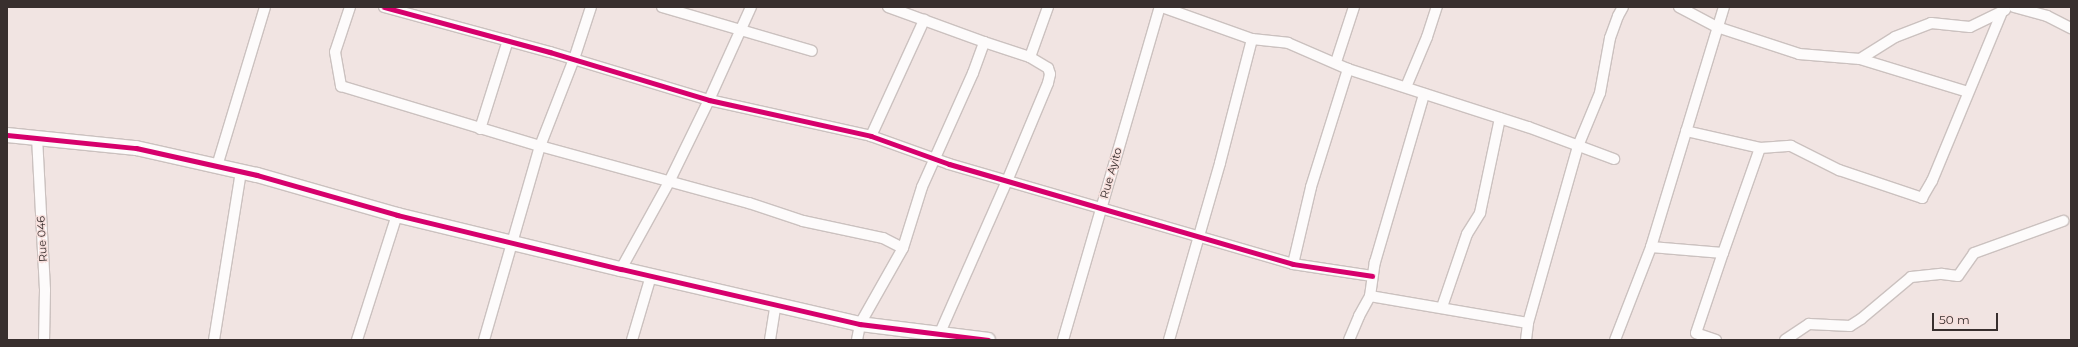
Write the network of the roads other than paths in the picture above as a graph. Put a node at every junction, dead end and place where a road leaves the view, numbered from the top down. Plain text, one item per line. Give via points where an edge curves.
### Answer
1 (266, 7) edge
2 (350, 7) edge
3 (384, 7) edge
4 (591, 7) edge
5 (662, 7) edge
6 (751, 7) edge
7 (888, 7) edge
8 (1048, 7) edge
9 (1161, 7) edge
10 (1354, 7) edge
11 (1437, 7) edge
12 (1623, 7) edge
13 (1679, 7) edge
14 (1724, 7) edge
15 (2014, 7) edge
16 (2006, 8) edge
17 (924, 20) junction
18 (1717, 27) junction
19 (2071, 28) edge
20 (740, 30) junction
21 (1252, 39) junction
22 (508, 40) junction
23 (984, 42) junction
24 (812, 51) dead end
25 (1030, 57) junction
26 (574, 59) junction
27 (1860, 59) junction
28 (1336, 62) junction
29 (1348, 68) junction
30 (1406, 87) junction
31 (1968, 92) junction
32 (1424, 94) junction
33 (709, 100) junction
34 (1500, 118) junction
35 (480, 129) junction
36 (1686, 131) junction
37 (7, 135) edge
38 (871, 136) junction
39 (37, 137) junction
40 (540, 146) junction
41 (1578, 146) junction
42 (1760, 148) junction
43 (936, 159) junction
44 (1614, 159) dead end
45 (217, 166) junction
46 (241, 172) junction
47 (1008, 181) junction
48 (669, 182) junction
49 (1101, 209) junction
50 (397, 215) junction
51 (2063, 222) dead end
52 (1198, 234) junction
53 (512, 242) junction
54 (1652, 247) junction
55 (903, 248) junction
56 (1723, 254) junction
57 (1293, 264) junction
58 (622, 269) junction
59 (651, 276) junction
60 (1372, 276) junction
61 (1370, 296) junction
62 (776, 304) junction
63 (1442, 307) junction
64 (1528, 323) junction
65 (860, 324) junction
66 (939, 335) junction
67 (953, 338) edge
68 (44, 340) edge
69 (214, 340) edge
70 (357, 340) edge
71 (484, 340) edge
72 (632, 340) edge
73 (770, 340) edge
74 (857, 340) edge
75 (988, 340) edge
76 (1063, 340) edge
77 (1169, 340) edge
78 (1349, 340) edge
79 (1526, 340) edge
80 (1615, 340) edge
81 (1716, 340) edge
82 (1785, 340) edge

1 - 45 street
2 - 35 street via 335,52 341,86
3 - 22 street
4 - 26 street
5 - 20 street
6 - 20 street
7 - 17 street
8 - 25 street
9 - 21 street
9 - 49 street, Rue Ayito
10 - 28 street
11 - 30 street
12 - 41 street via 1610,38 1600,93
13 - 18 street
14 - 18 street
15 - 19 street via 2047,16
16 - 27 street via 1970,27 1931,24 1895,37
16 - 31 street
17 - 23 street
17 - 38 street
18 - 27 street via 1799,54
18 - 36 street
20 - 24 street
20 - 33 street
21 - 28 street via 1288,44
21 - 52 street via 1220,163
22 - 26 street
22 - 35 street
23 - 25 street
23 - 43 street
25 - 47 street via 1048,68 1050,74
26 - 33 street
26 - 40 street
27 - 31 street
28 - 29 street
29 - 30 street
29 - 57 street via 1311,187
30 - 32 street
31 - 42 street via 1932,181 1922,198 1839,170 1791,146
32 - 34 street
32 - 60 street
33 - 38 street
33 - 48 street
34 - 41 street
34 - 63 street via 1480,213 1467,234
35 - 40 street
36 - 42 street
36 - 54 street
37 - 39 street
38 - 43 street
39 - 45 street via 136,148
39 - 68 street, Rue 046 / Rue 046 via 45,290
40 - 48 street
40 - 53 street
41 - 44 street
41 - 64 street
42 - 56 street
43 - 47 street
43 - 55 street via 922,187
45 - 46 street
46 - 50 street
46 - 69 street
47 - 49 street
47 - 66 street
48 - 55 street via 749,203 803,221 883,238
48 - 58 street
49 - 52 street
49 - 76 street, Rue Ayito
50 - 53 street
50 - 70 street
51 - 82 street via 1974,253 1958,276 1942,274 1911,277 1850,326 1809,324
52 - 57 street
52 - 77 street
53 - 58 street
53 - 71 street
54 - 56 street
54 - 80 street
55 - 65 street
56 - 81 street via 1696,333
57 - 60 street
58 - 59 street
59 - 62 street
59 - 72 street
60 - 61 street
61 - 63 street
61 - 78 street
62 - 65 street
62 - 73 street
63 - 64 street
64 - 79 street
65 - 66 street
65 - 74 street
66 - 67 street
67 - 75 street

